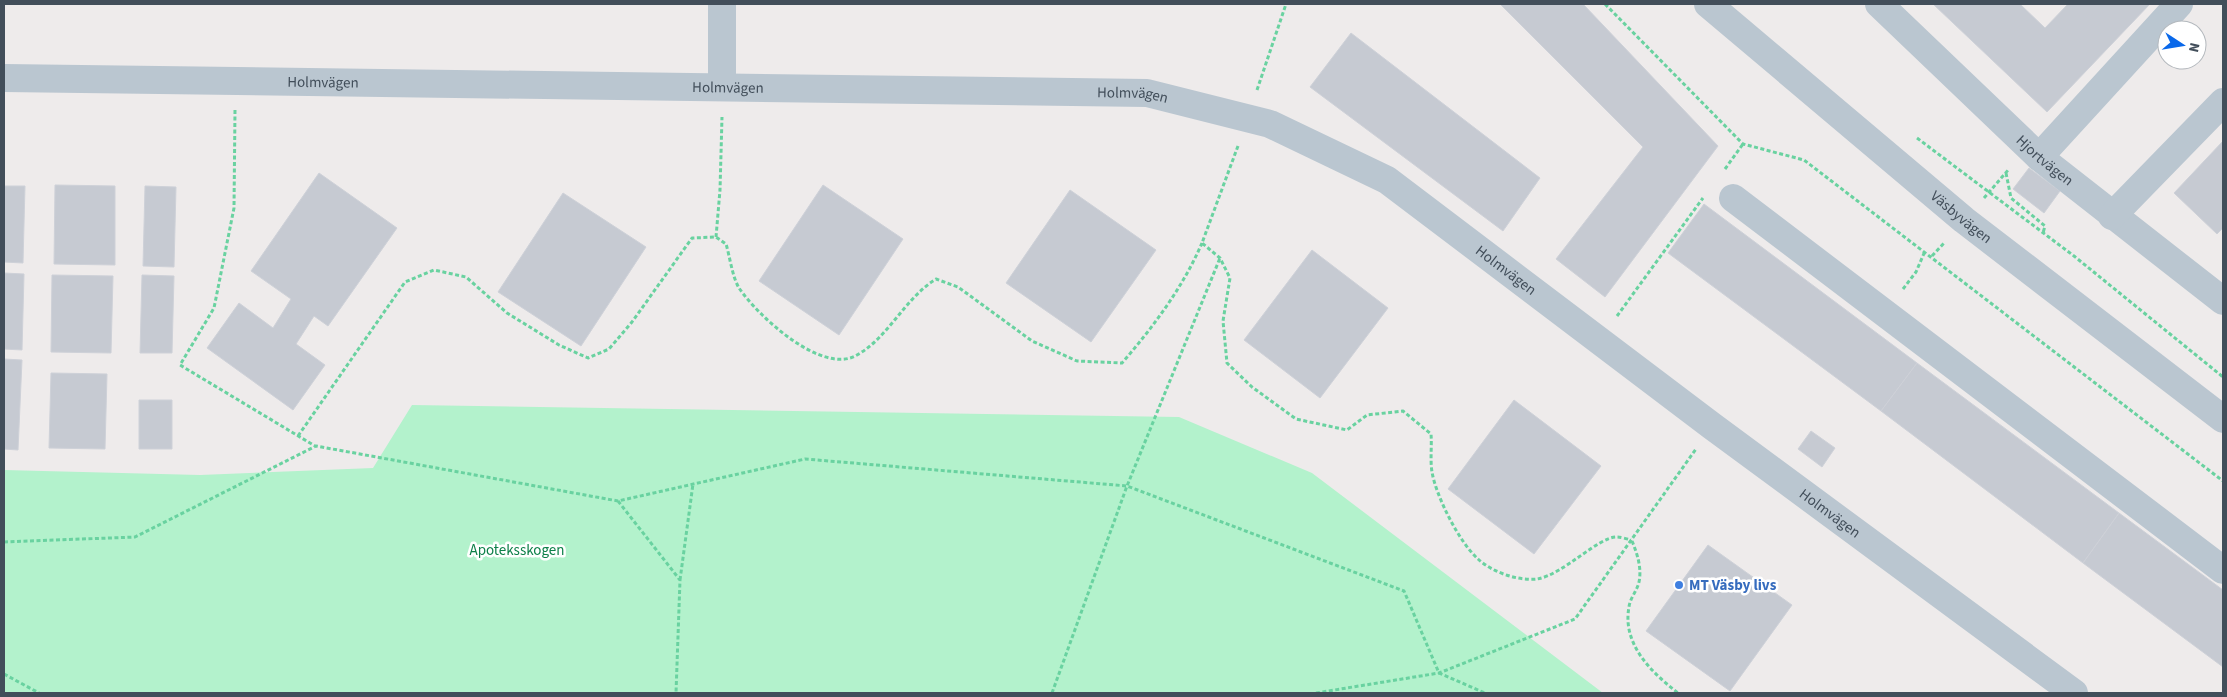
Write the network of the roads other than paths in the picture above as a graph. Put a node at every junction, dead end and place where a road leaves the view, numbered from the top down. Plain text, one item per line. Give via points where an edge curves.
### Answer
1 (722, 4) edge
2 (1708, 4) edge
3 (1879, 4) edge
4 (2179, 4) edge
5 (4, 78) edge
6 (722, 86) junction
7 (2223, 102) edge
8 (2039, 157) junction
9 (1720, 188) road end
10 (2112, 216) junction
11 (2223, 301) edge
12 (2223, 420) edge
13 (2223, 570) edge
14 (2074, 693) edge

1 - 6 street
2 - 12 street, Väsbyvägen via 1964,220
3 - 8 street, Hjortvägen
4 - 8 street
5 - 6 street, Holmvägen
6 - 14 street, Holmvägen via 1146,93 1270,124 1387,180 1712,426
7 - 10 street
8 - 10 street, Hjortvägen
9 - 13 street
10 - 11 street, Hjortvägen

